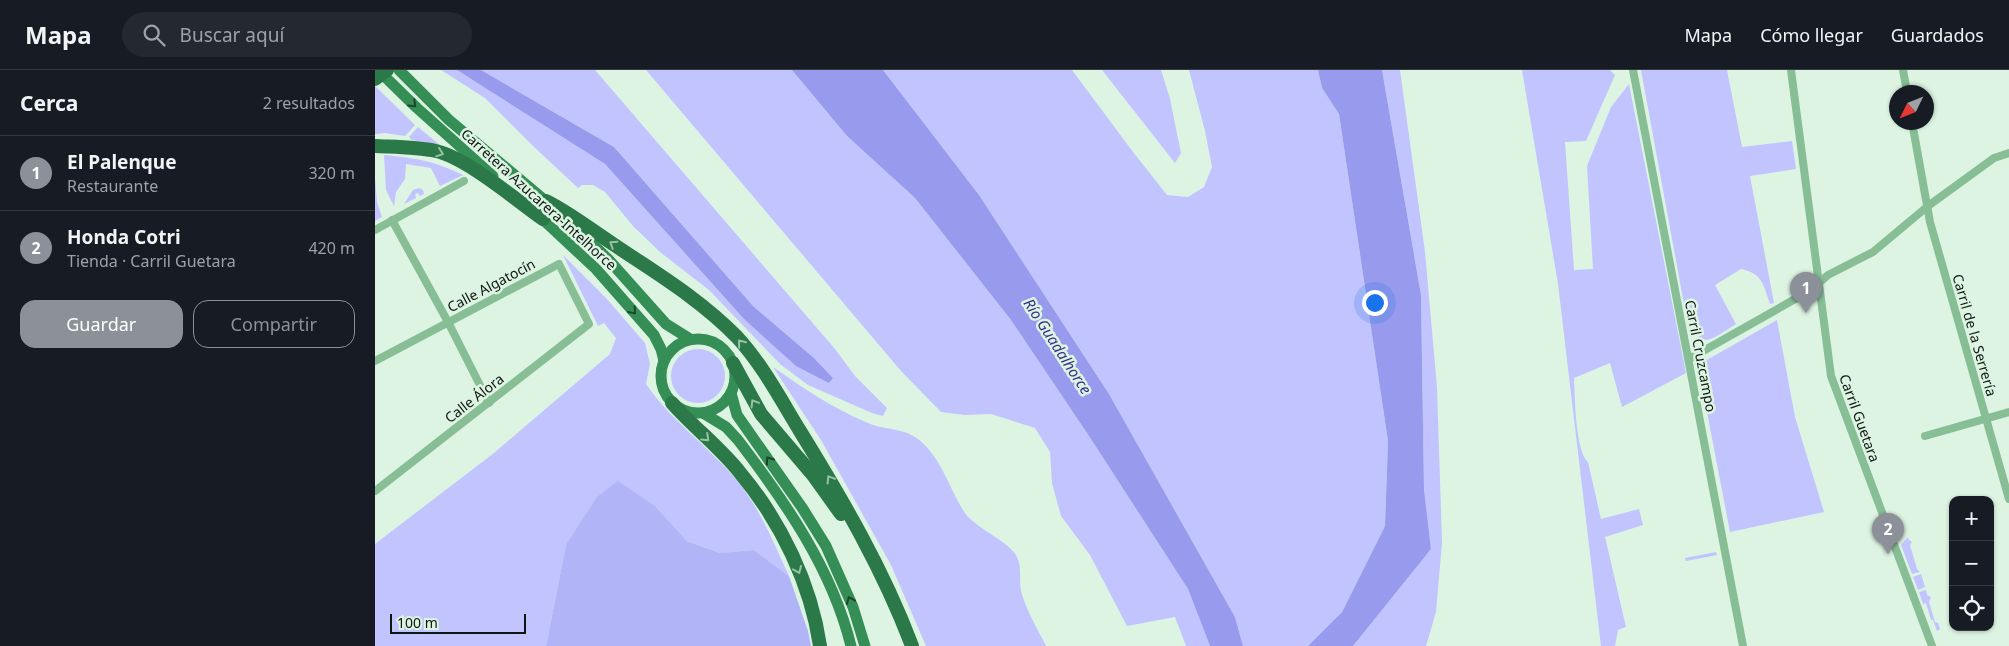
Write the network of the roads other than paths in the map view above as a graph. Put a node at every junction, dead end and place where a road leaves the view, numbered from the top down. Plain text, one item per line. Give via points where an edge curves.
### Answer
1 (378, 70) edge
2 (387, 70) edge
3 (399, 70) edge
4 (1633, 70) edge
5 (1791, 70) edge
6 (1903, 70) edge
7 (375, 79) edge
8 (1906, 85) edge
9 (1914, 130) edge
10 (375, 146) edge
11 (2009, 153) edge
12 (463, 181) dead end
13 (546, 201) junction
14 (1928, 206) junction
15 (543, 219) junction
16 (392, 220) junction
17 (375, 230) edge
18 (1819, 283) junction
19 (448, 322) junction
20 (589, 324) joint
21 (690, 340) junction
22 (1689, 359) junction
23 (375, 361) edge
24 (663, 361) junction
25 (733, 363) junction
26 (731, 393) junction
27 (489, 403) junction
28 (672, 403) junction
29 (2009, 412) edge
30 (703, 413) junction
31 (1986, 419) junction
32 (1925, 436) dead end
33 (375, 491) edge
34 (2009, 499) edge
35 (878, 568) junction
36 (820, 646) edge
37 (851, 646) edge
38 (865, 646) edge
39 (912, 646) edge
40 (1743, 646) edge
41 (1932, 646) edge

1 -> 15 main road, Carretera Azucarera-Intelhorce
2 - 7 highway
3 - 13 main road, Carretera Azucarera-Intelhorce via 449,120
4 - 22 street, Carril Cruzcampo
5 - 18 street, Carril Guetara
6 - 8 street
9 - 14 street, Carril de la Serrería
10 -> 15 highway via 437,151 464,163
11 - 14 street via 1994,158
12 - 16 street
13 - 21 main road, Carretera Azucarera-Intelhorce via 609,259 666,324
35 -> 13 highway via 832,482 758,364 738,338 681,289 568,212
14 - 18 street via 1873,252
14 - 31 street, Carril de la Serrería
15 -> 24 main road, Carretera Azucarera-Intelhorce via 596,269 654,335
16 - 17 street
16 - 19 street
18 - 22 street
18 - 41 street, Carril Guetara via 1831,376
19 - 20 street, Calle Algatocín via 559,264
19 - 23 street, Calle Algatocín
19 - 27 street
20 - 27 street, Calle Álora
21 - 24 main road via 670,351
21 - 25 main road via 703,339 715,343
22 - 40 street, Carril Cruzcampo
24 - 28 main road via 661,384
25 - 26 main road via 735,382
35 -> 25 highway via 835,505 761,414
26 - 30 main road via 719,407
38 -> 26 main road via 853,606 826,546 741,422
27 - 33 street, Calle Álora
28 - 30 main road via 680,409
28 -> 36 highway via 741,474 771,516 803,582
29 - 31 street
30 - 37 main road via 726,427 738,440 804,535 829,582
31 - 32 street
31 - 34 street, Carril de la Serrería
35 - 39 highway

